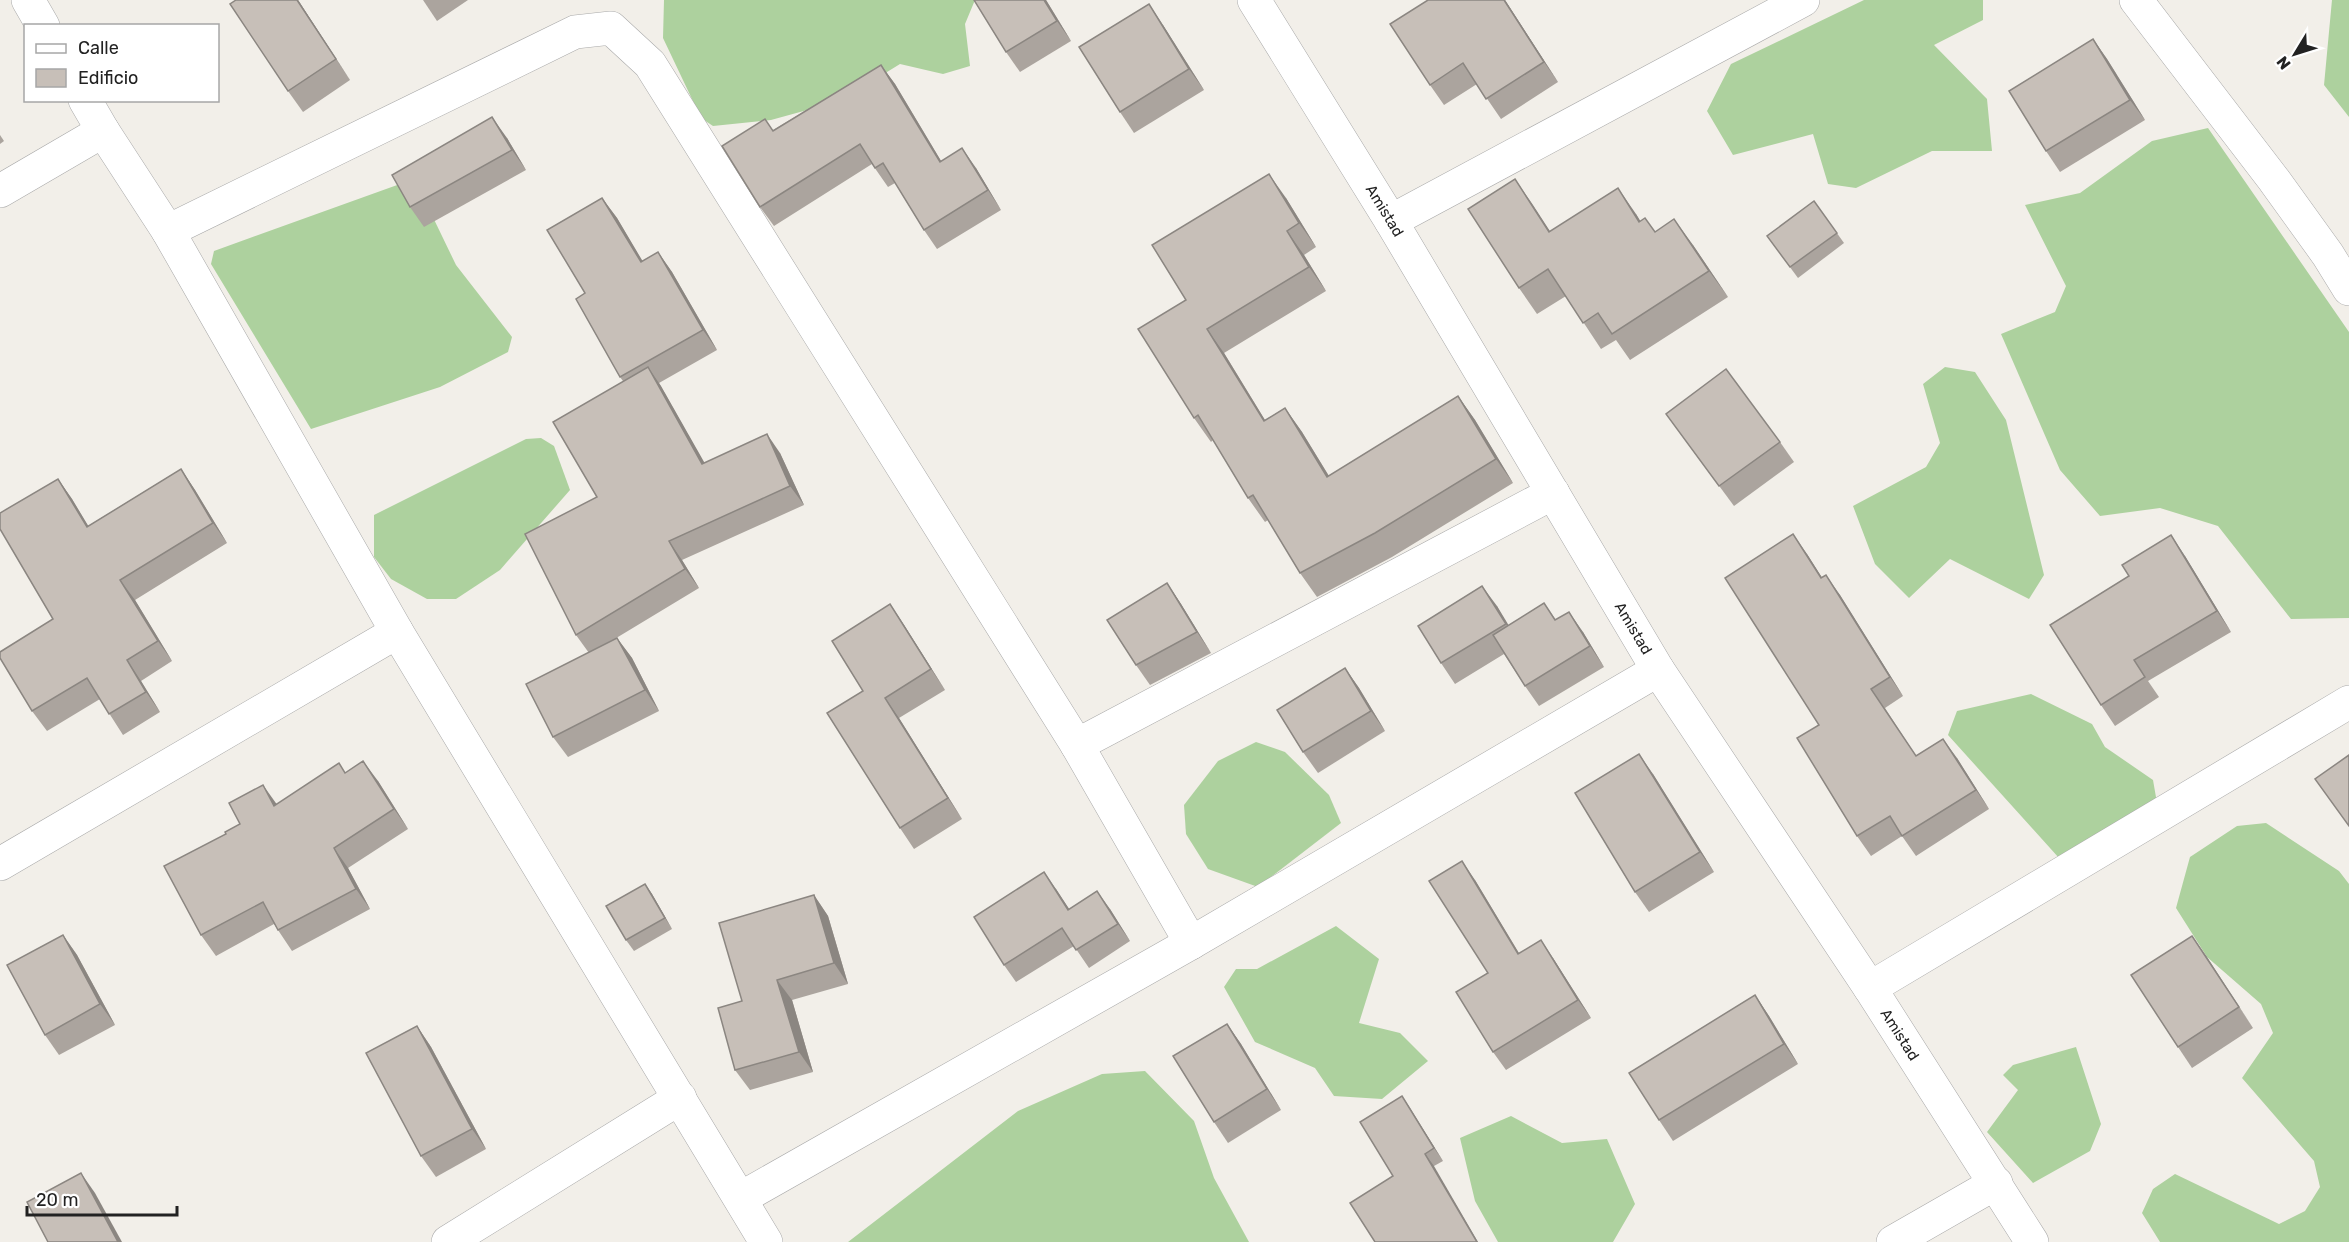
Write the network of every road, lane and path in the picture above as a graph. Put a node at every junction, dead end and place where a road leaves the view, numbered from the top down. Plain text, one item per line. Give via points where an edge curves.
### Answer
1 (28, 0) edge
2 (1254, 0) edge
3 (1803, 0) edge
4 (2136, 0) edge
5 (41, 24) edge
6 (86, 102) edge
7 (103, 131) junction
8 (0, 191) edge
9 (1391, 221) junction
10 (168, 231) junction
11 (2349, 289) edge
12 (1553, 493) junction
13 (397, 632) junction
14 (1658, 670) junction
15 (2349, 702) edge
16 (1077, 745) junction
17 (0, 864) edge
18 (1191, 943) junction
19 (1870, 988) junction
20 (680, 1098) junction
21 (1995, 1183) junction
22 (741, 1198) junction
23 (448, 1242) edge
24 (766, 1242) edge
25 (1893, 1242) edge
26 (2032, 1242) edge

1 - 5 street
2 - 9 street, Amistad
3 - 9 street
4 - 11 street via 2274,180
6 - 7 street
7 - 8 street
7 - 10 street
9 - 12 street, Amistad
10 - 13 street
10 - 16 street via 575,32 611,28 650,64
12 - 14 street, Amistad
12 - 16 street
13 - 17 street
13 - 20 street
14 - 18 street
14 - 19 street, Amistad
15 - 19 street
16 - 18 street
18 - 22 street
19 - 21 street, Amistad
20 - 22 street
20 - 23 street
21 - 25 street
21 - 26 street, Amistad
22 - 24 street

